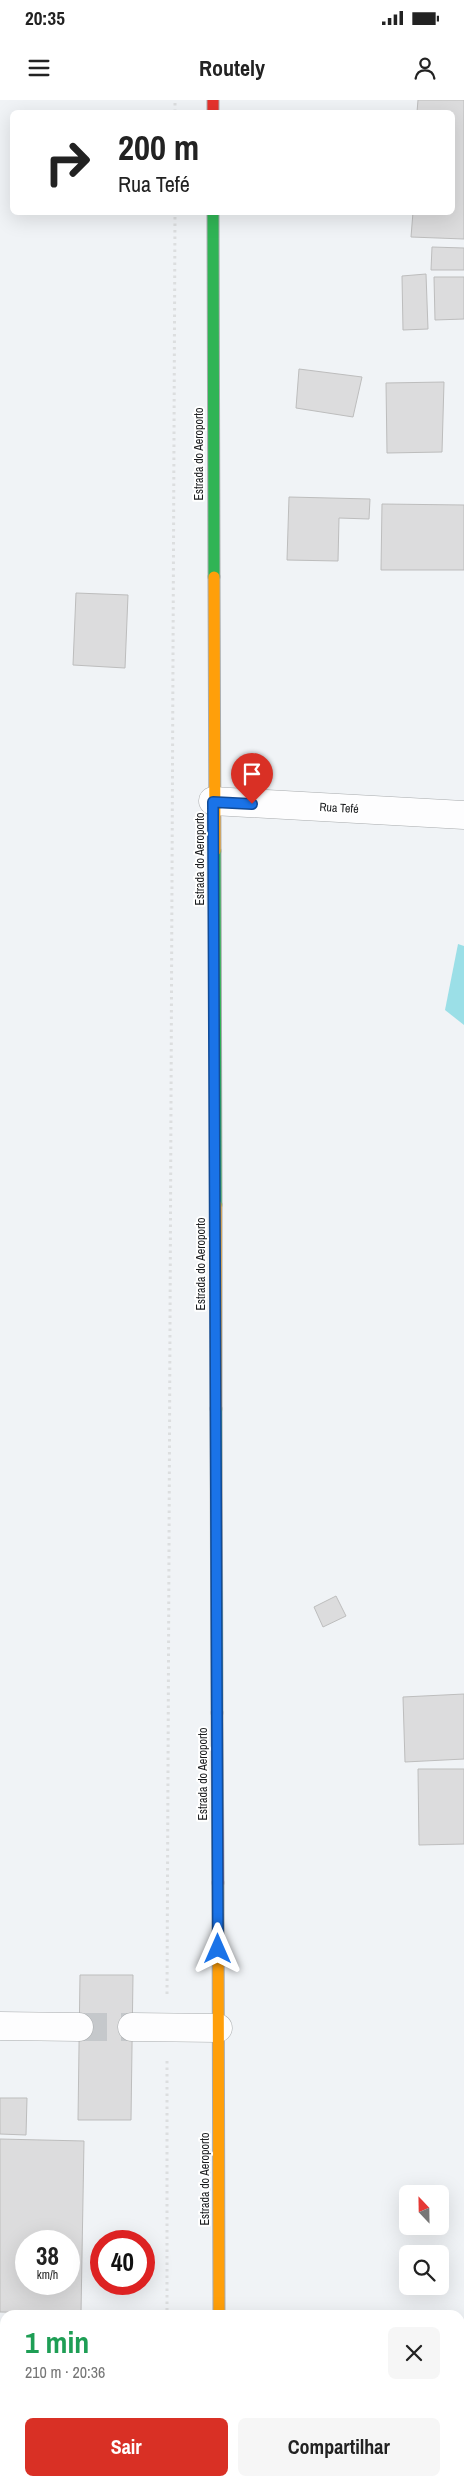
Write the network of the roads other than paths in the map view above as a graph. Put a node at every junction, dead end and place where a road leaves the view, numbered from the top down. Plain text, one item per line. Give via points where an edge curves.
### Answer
1 (213, 215) edge
2 (213, 802) junction
3 (464, 815) edge
4 (0, 2026) edge
5 (79, 2027) tunnel mouth
6 (132, 2027) tunnel mouth
7 (218, 2028) junction
8 (219, 2310) edge

1 - 2 street, Estrada do Aeroporto
2 - 3 street, Rua Tefé
2 - 7 street, Estrada do Aeroporto
4 - 5 street
6 - 7 street
7 - 8 street, Estrada do Aeroporto

